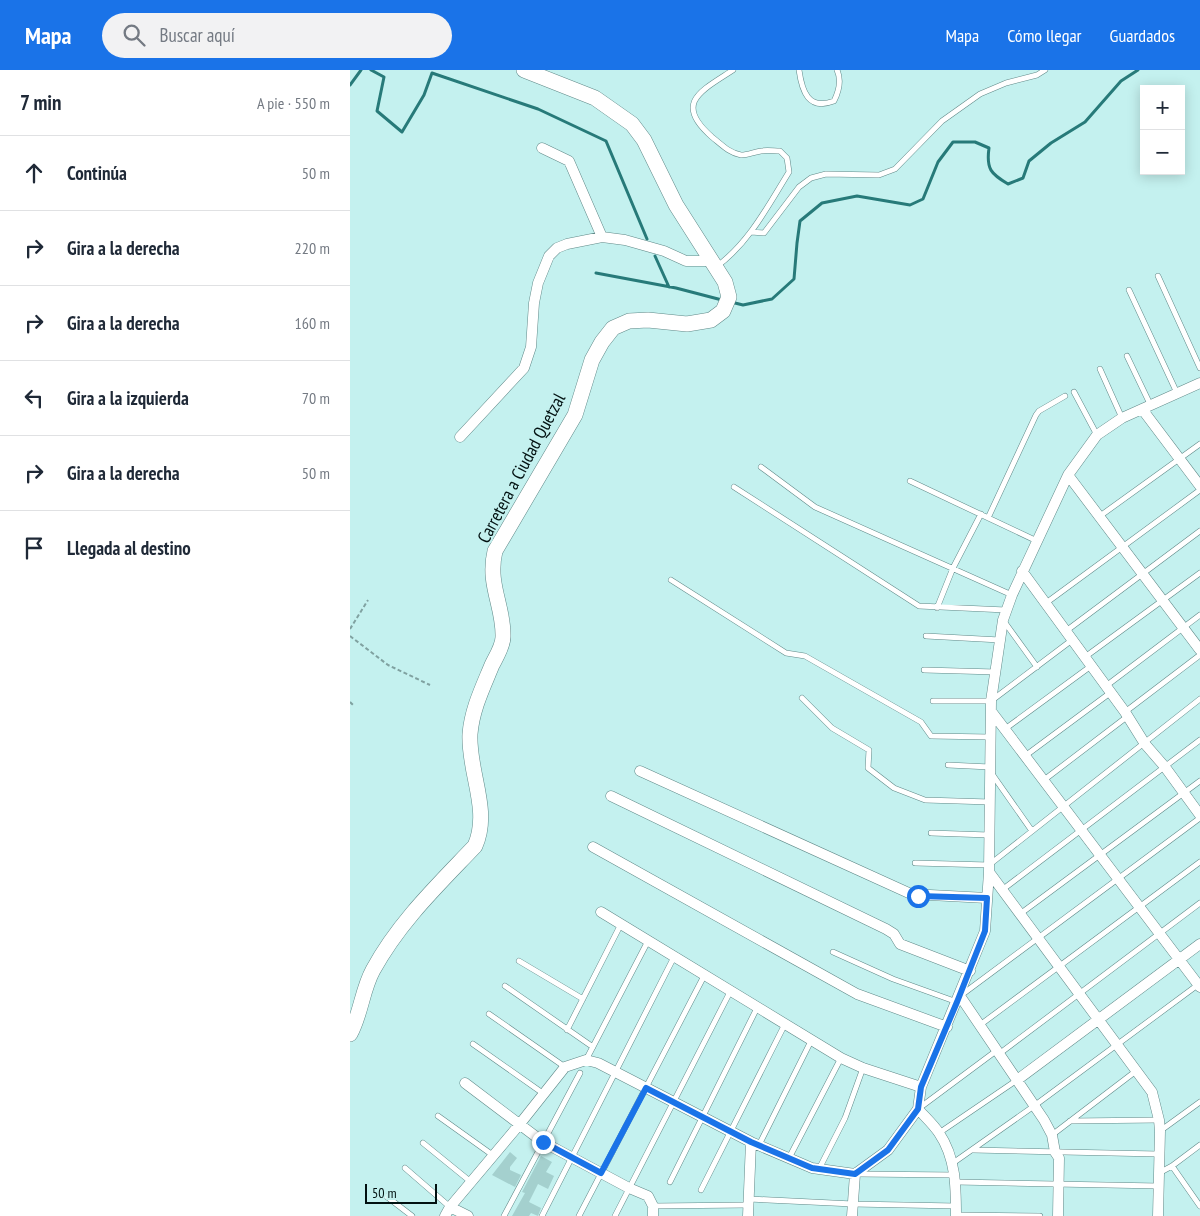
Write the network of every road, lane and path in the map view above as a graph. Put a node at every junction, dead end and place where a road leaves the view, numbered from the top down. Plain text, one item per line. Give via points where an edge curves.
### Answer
1 (524, 70) edge
2 (732, 70) edge
3 (800, 70) edge
4 (837, 70) edge
5 (1045, 70) edge
6 (542, 148) dead end
7 (751, 232) junction
8 (602, 237) junction
9 (713, 264) junction
10 (1158, 276) dead end
11 (1129, 290) dead end
12 (1127, 356) dead end
13 (1200, 368) edge
14 (1100, 370) dead end
15 (1200, 383) edge
16 (1074, 392) dead end
17 (1177, 392) junction
18 (1065, 396) dead end
19 (1146, 407) junction
20 (1122, 418) junction
21 (1097, 435) junction
22 (460, 437) dead end
23 (1200, 444) edge
24 (1180, 459) junction
25 (761, 467) dead end
26 (1068, 475) junction
27 (910, 481) dead end
28 (1200, 486) edge
29 (734, 487) dead end
30 (1200, 490) edge
31 (981, 514) junction
32 (1099, 517) junction
33 (988, 518) junction
34 (1200, 531) edge
35 (1037, 541) junction
36 (1122, 547) junction
37 (953, 568) junction
38 (1022, 572) junction
39 (1200, 572) edge
40 (1142, 574) junction
41 (672, 580) dead end
42 (1012, 595) junction
43 (368, 600) dead end
44 (1162, 600) junction
45 (1045, 603) junction
46 (937, 608) junction
47 (1007, 610) junction
48 (1200, 615) edge
49 (1004, 620) junction
50 (1184, 628) junction
51 (350, 629) edge
52 (350, 636) edge
53 (926, 636) dead end
54 (1069, 636) junction
55 (1000, 640) junction
56 (1200, 650) edge
57 (1200, 655) edge
58 (1088, 662) junction
59 (1037, 666) junction
60 (924, 670) dead end
61 (996, 672) junction
62 (430, 685) dead end
63 (1108, 690) junction
64 (802, 698) dead end
65 (1200, 700) edge
66 (933, 701) dead end
67 (350, 702) edge
68 (353, 705) dead end
69 (991, 706) junction
70 (1126, 714) junction
71 (1004, 729) junction
72 (990, 737) junction
73 (1200, 740) edge
74 (1145, 744) junction
75 (1025, 756) junction
76 (948, 765) dead end
77 (1164, 767) junction
78 (990, 770) junction
79 (640, 771) dead end
80 (1043, 781) junction
81 (1200, 781) edge
82 (1184, 793) junction
83 (611, 796) dead end
84 (990, 802) junction
85 (1063, 807) junction
86 (1200, 817) edge
87 (1032, 830) junction
88 (1081, 830) junction
89 (930, 833) dead end
90 (989, 835) junction
91 (593, 847) dead end
92 (1100, 855) junction
93 (1200, 862) edge
94 (915, 863) dead end
95 (989, 868) junction
96 (1118, 879) junction
97 (1002, 890) junction
98 (987, 898) junction
99 (1200, 903) edge
100 (1139, 907) junction
101 (601, 912) dead end
102 (1020, 914) junction
103 (621, 924) junction
104 (1159, 934) junction
105 (1038, 938) junction
106 (648, 941) junction
107 (1200, 944) edge
108 (832, 952) dead end
109 (674, 957) junction
110 (519, 960) dead end
111 (1179, 960) junction
112 (1059, 966) junction
113 (970, 971) junction
114 (704, 976) junction
115 (1199, 985) edge
116 (505, 986) dead end
117 (730, 992) junction
118 (1079, 994) junction
119 (583, 999) junction
120 (959, 999) junction
121 (757, 1008) junction
122 (489, 1014) dead end
123 (1097, 1019) junction
124 (785, 1024) junction
125 (980, 1025) junction
126 (947, 1027) junction
127 (567, 1030) junction
128 (350, 1034) edge
129 (811, 1041) junction
130 (473, 1044) dead end
131 (1117, 1045) junction
132 (593, 1047) junction
133 (998, 1053) junction
134 (840, 1058) junction
135 (586, 1060) junction
136 (565, 1067) junction
137 (863, 1068) junction
138 (1136, 1071) junction
139 (615, 1072) junction
140 (580, 1073) dead end
141 (1017, 1080) junction
142 (465, 1083) dead end
143 (921, 1087) junction
144 (646, 1088) junction
145 (545, 1094) junction
146 (674, 1102) junction
147 (1200, 1102) edge
148 (1034, 1106) junction
149 (918, 1109) junction
150 (438, 1116) dead end
151 (702, 1117) junction
152 (1070, 1121) junction
153 (519, 1126) junction
154 (1159, 1126) junction
155 (731, 1131) junction
156 (939, 1133) junction
157 (1052, 1135) junction
158 (543, 1142) junction
159 (423, 1143) dead end
160 (755, 1143) junction
161 (1199, 1147) edge
162 (973, 1150) junction
163 (1055, 1152) junction
164 (1158, 1154) junction
165 (494, 1156) junction
166 (572, 1158) junction
167 (789, 1158) junction
168 (953, 1163) junction
169 (1172, 1166) junction
170 (405, 1168) dead end
171 (819, 1168) junction
172 (601, 1173) junction
173 (1159, 1173) junction
174 (855, 1174) junction
175 (956, 1178) junction
176 (471, 1182) junction
177 (670, 1182) dead end
178 (1059, 1184) junction
179 (1159, 1186) junction
180 (629, 1188) junction
181 (701, 1190) dead end
182 (386, 1196) dead end
183 (749, 1202) junction
184 (853, 1204) junction
185 (1200, 1206) edge
186 (447, 1211) edge
187 (653, 1211) edge
188 (956, 1212) edge
189 (412, 1216) edge
190 (468, 1216) edge
191 (504, 1216) edge
192 (542, 1216) edge
193 (579, 1216) edge
194 (615, 1216) edge
195 (748, 1216) edge
196 (852, 1216) edge
197 (1040, 1216) edge
198 (1058, 1216) edge
199 (1158, 1216) edge

1 - 9 main road, Carretera a Ciudad Quetzal via 595,98 632,124
2 - 7 lane via 701,92 693,103 692,115 730,152 743,155 780,151 787,158 789,172
3 - 4 lane via 808,97 816,104 824,105 834,101 840,90
5 - 7 lane via 1037,76 1006,83 980,94 942,121 895,169 879,175 826,174 811,178 799,187 764,233
6 - 8 street via 569,161
7 - 9 lane via 732,255
8 - 9 street via 664,251 686,261
8 - 22 street via 567,244 549,256 538,283 532,347 524,368
9 - 128 main road, Carretera a Ciudad Quetzal via 727,286 726,304 711,320 688,324 629,321 614,328 602,342 592,360 575,415 495,551 493,582 502,618 503,640 478,699 470,734 471,762 480,801 480,834 475,846 404,924 373,970
10 - 13 lane
11 - 17 lane
12 - 19 lane
14 - 20 lane
15 - 17 street
16 - 21 lane
17 - 19 street
18 - 33 lane via 1036,415
19 - 20 street
19 - 24 street
20 - 21 street
21 - 26 street
23 - 24 lane
24 - 28 street
24 - 32 lane
25 - 37 lane via 815,507
26 - 32 street
26 - 35 street
27 - 31 lane
29 - 46 lane via 919,606
30 - 36 lane
31 - 33 lane
31 - 37 lane
32 - 36 street
33 - 35 lane
34 - 40 lane
35 - 38 street
36 - 40 street
36 - 45 lane
37 - 42 lane
37 - 46 lane
38 - 42 street
38 - 45 street
39 - 44 lane
40 - 44 street
40 - 54 lane
41 - 72 lane via 786,653 805,656 920,722 930,736
42 - 47 street
43 - 51 path
44 - 50 street
44 - 58 lane
45 - 54 street
46 - 47 lane
47 - 49 street
48 - 50 lane
49 - 55 street
49 - 59 lane
50 - 56 street
50 - 63 lane
52 - 62 path via 388,665
53 - 55 lane
54 - 58 street
54 - 59 lane
55 - 61 street
57 - 70 lane
58 - 63 street
58 - 71 lane
59 - 69 lane
60 - 61 lane
61 - 69 street
63 - 70 street
63 - 75 lane
64 - 84 lane via 832,728 869,750 868,768 894,788 925,800
65 - 74 lane
66 - 69 lane
67 - 68 path
69 - 71 street
69 - 72 street
70 - 74 street
70 - 80 lane
71 - 75 street
72 - 78 street
73 - 77 lane
74 - 77 street
74 - 85 lane
75 - 80 street
76 - 78 lane
77 - 82 street
77 - 88 lane
78 - 84 street
78 - 87 lane
79 - 98 street via 911,894
80 - 85 street
81 - 82 lane
82 - 86 street
82 - 92 lane
83 - 113 street via 894,934 900,944
84 - 90 street
85 - 87 lane
85 - 88 street
86 - 96 lane
87 - 95 lane
88 - 92 street
88 - 97 lane
89 - 90 lane
90 - 95 street
91 - 126 street via 857,994
92 - 96 street
92 - 102 lane
93 - 100 lane
94 - 95 lane
95 - 97 street
95 - 98 street
96 - 100 street
96 - 105 lane
97 - 102 street
98 - 113 street via 985,931
99 - 104 lane
100 - 104 street
100 - 112 lane
101 - 103 street
102 - 105 street
103 - 106 street
103 - 119 lane
104 - 111 street
104 - 118 lane
105 - 112 street
105 - 120 lane
106 - 109 street
106 - 132 lane
107 - 111 street
108 - 120 lane via 893,979
109 - 114 street
109 - 139 lane
110 - 119 lane
111 - 115 street
111 - 123 street
112 - 118 street
112 - 125 lane
113 - 120 street
114 - 117 street
114 - 144 lane
115 - 131 lane
116 - 127 lane
117 - 121 street
117 - 146 lane
118 - 123 street
118 - 133 lane
119 - 127 lane
120 - 125 street
120 - 126 street
121 - 124 street
121 - 151 lane
122 - 136 lane
123 - 131 street
123 - 141 street
124 - 129 street
124 - 155 lane
125 - 133 street
126 - 143 street
127 - 132 lane
129 - 134 street
129 - 160 lane
130 - 145 lane
131 - 138 street
131 - 148 lane
132 - 135 lane
133 - 141 street
133 - 149 lane
134 - 137 street
134 - 167 lane
135 - 136 street
135 - 139 street
136 - 145 street
137 - 143 street
137 - 171 lane via 845,1118
138 - 152 lane
138 - 154 street via 1152,1092
139 - 144 street
139 - 166 lane
140 - 158 lane
141 - 148 street
141 - 156 lane
142 - 153 street
143 - 149 street
144 - 146 street
144 - 172 lane
145 - 153 street
146 - 151 street
146 - 180 lane
147 - 154 lane
148 - 157 street
148 - 162 lane
149 - 156 street
149 - 174 street via 888,1150
150 - 165 lane
151 - 155 street
151 - 177 lane
152 - 154 lane
152 - 157 lane
153 - 158 street
153 - 165 street
154 - 164 street
155 - 160 street
155 - 181 lane
156 - 168 street
157 - 163 street
158 - 166 street
158 - 191 lane
159 - 176 lane
160 - 167 street
160 - 183 street
161 - 169 lane
162 - 163 lane
162 - 168 lane
163 - 164 lane
163 - 178 street via 1059,1158
164 - 173 street
165 - 176 street
166 - 172 street
166 - 192 lane
167 - 171 street
168 - 175 street
169 - 173 lane
169 - 185 lane
170 - 186 lane
171 - 174 street
172 - 180 street
172 - 193 lane
173 - 179 street
174 - 175 lane
174 - 184 street
175 - 178 lane
175 - 188 street
176 - 186 street
178 - 179 lane
178 - 198 street
179 - 199 street
180 - 187 street via 648,1196
180 - 194 lane
182 - 189 lane
183 - 184 lane
183 - 187 lane
183 - 195 street
184 - 188 lane
184 - 196 street
186 - 190 street
188 - 197 lane

